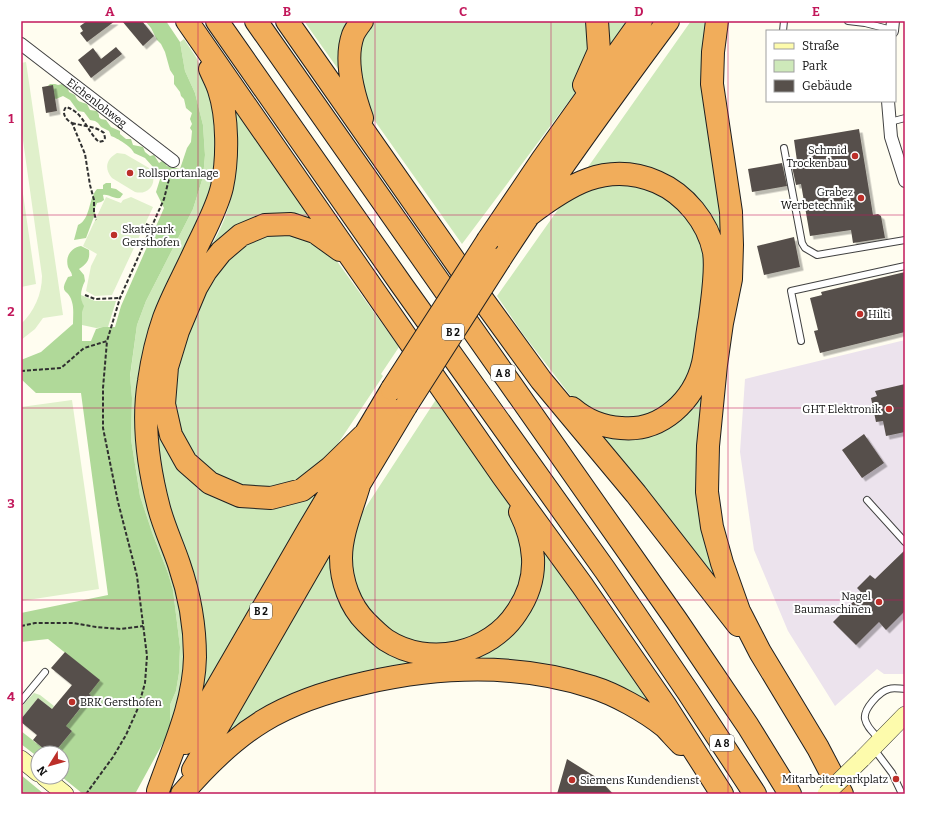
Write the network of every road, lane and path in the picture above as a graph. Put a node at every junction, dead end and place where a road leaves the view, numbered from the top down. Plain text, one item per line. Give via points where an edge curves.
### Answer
1 (217, 21) edge
2 (256, 21) edge
3 (287, 21) edge
4 (362, 21) edge
5 (597, 21) edge
6 (642, 21) edge
7 (668, 21) edge
8 (717, 21) edge
9 (848, 21) edge
10 (865, 23) junction
11 (190, 25) edge
12 (892, 27) edge
13 (864, 30) edge
14 (21, 44) edge
15 (888, 102) edge
16 (905, 118) edge
17 (890, 122) junction
18 (72, 123) junction
19 (88, 127) junction
20 (370, 140) junction
21 (784, 148) dead end
22 (542, 160) junction
23 (173, 161) joint
24 (905, 181) edge
25 (528, 216) junction
26 (96, 220) dead end
27 (146, 224) dead end
28 (152, 227) junction
29 (905, 240) edge
30 (905, 266) edge
31 (362, 273) junction
32 (85, 295) dead end
33 (120, 298) junction
34 (107, 341) junction
35 (801, 341) dead end
36 (21, 371) edge
37 (541, 380) junction
38 (367, 432) junction
39 (502, 474) junction
40 (360, 482) junction
41 (867, 500) dead end
42 (905, 542) edge
43 (21, 626) edge
44 (143, 626) junction
45 (760, 652) junction
46 (45, 672) dead end
47 (905, 689) edge
48 (21, 700) edge
49 (905, 716) edge
50 (871, 749) junction
51 (21, 759) edge
52 (30, 766) edge
53 (708, 772) junction
54 (54, 785) edge
55 (157, 793) edge
56 (65, 794) edge
57 (86, 794) edge
58 (179, 794) edge
59 (182, 794) edge
60 (722, 794) edge
61 (755, 794) edge
62 (790, 794) edge
63 (826, 794) edge
64 (842, 794) edge
65 (902, 794) edge

1 - 61 highway, A 8 via 605,570
2 - 62 highway, A 8 via 677,621 748,726
3 - 20 highway
4 - 20 highway via 353,34 351,80
5 - 22 highway via 599,51 587,79
6 - 22 highway
7 - 25 highway
8 - 45 highway via 712,84 731,212 732,245 731,279 722,323 711,413 707,492 712,527 722,563 739,611
9 - 10 lane
10 - 12 lane
10 - 13 lane
11 - 31 highway
11 - 55 highway via 220,92 226,126 226,156 222,189 164,318 149,381 146,416 148,457 159,509 189,597 195,658 183,720
14 - 23 street, Eichenlohweg
15 - 17 street
16 - 17 lane
17 - 24 street via 891,137
18 - 19 path
18 - 19 path via 63,112 66,107 76,112
18 - 26 path via 85,154
19 - 19 path via 99,142 103,141 104,133
20 - 37 highway
21 - 29 lane via 805,248 817,255
22 - 38 highway, B 2, bridge via 392,388
23 - 28 path via 164,199
25 - 37 highway via 555,196 594,177 610,174 646,177 665,185 683,198 697,213 714,252 714,275 703,364 695,385 683,404 667,418 650,426 630,429 608,427 588,419 575,410
25 - 40 highway, B 2, bridge
27 - 28 path
28 - 33 path
30 - 35 lane via 791,291
31 - 38 highway via 327,240 315,232 290,224 265,225 241,235 221,252 196,288 178,331 168,367 164,404 170,435 186,462 210,483 240,496 271,498 302,490 330,468
31 - 39 highway
32 - 33 path via 95,299
33 - 34 path
34 - 36 path via 84,348 61,368
34 - 44 path via 103,428 137,576
37 - 45 highway via 636,494
38 - 55 highway, B 2
39 - 40 highway via 524,520 530,539 533,559 529,590 525,601 503,630 475,648 444,655 420,653 386,640 362,618 351,600 341,560 344,536
39 - 53 highway via 652,686
40 - 58 highway, B 2
41 - 42 lane
43 - 44 path via 35,623 73,623 121,629
44 - 57 path via 147,656 145,683 138,708 113,757
45 - 64 highway via 818,748
46 - 48 lane
47 - 50 lane via 889,689 867,708 864,717
49 - 50 street
50 - 63 street, bridge
50 - 65 lane via 892,773
51 - 52 street
53 - 59 highway via 663,726 629,703 593,687 551,677 496,669 442,670 341,688 300,702 264,720 238,738
53 - 60 highway
54 - 56 street

